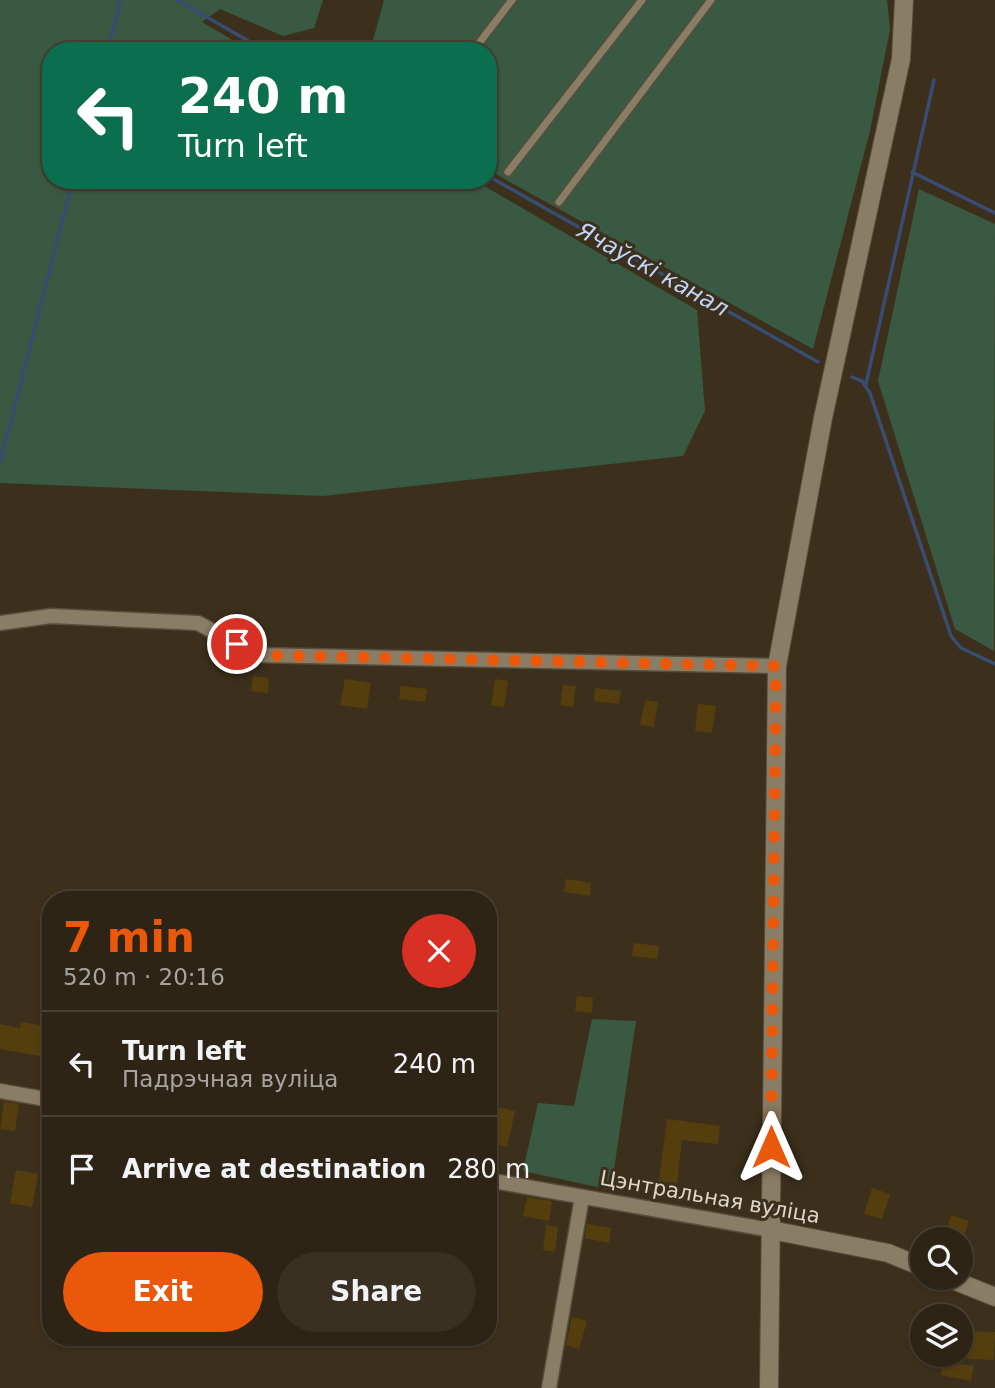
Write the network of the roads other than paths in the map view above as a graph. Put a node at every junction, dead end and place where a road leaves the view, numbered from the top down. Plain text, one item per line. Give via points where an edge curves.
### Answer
1 (512, 0) edge
2 (642, 0) edge
3 (711, 0) edge
4 (904, 0) edge
5 (480, 42) edge
6 (508, 172) dead end
7 (559, 202) dead end
8 (0, 623) edge
9 (776, 666) junction
10 (0, 1091) edge
11 (42, 1098) edge
12 (497, 1182) edge
13 (582, 1197) junction
14 (771, 1230) junction
15 (910, 1262) edge
16 (973, 1288) edge
17 (995, 1297) edge
18 (549, 1388) edge
19 (769, 1388) edge

1 - 5 lane
2 - 6 lane
3 - 7 lane
4 - 9 main road via 901,59 823,418
8 - 9 street via 51,617 198,623 256,655
9 - 14 main road
10 - 11 street
12 - 13 street, Цэнтральная вуліца
13 - 14 street, Цэнтральная вуліца
13 - 18 street
14 - 15 main road, Цэнтральная вуліца via 888,1253
14 - 19 main road
16 - 17 main road

